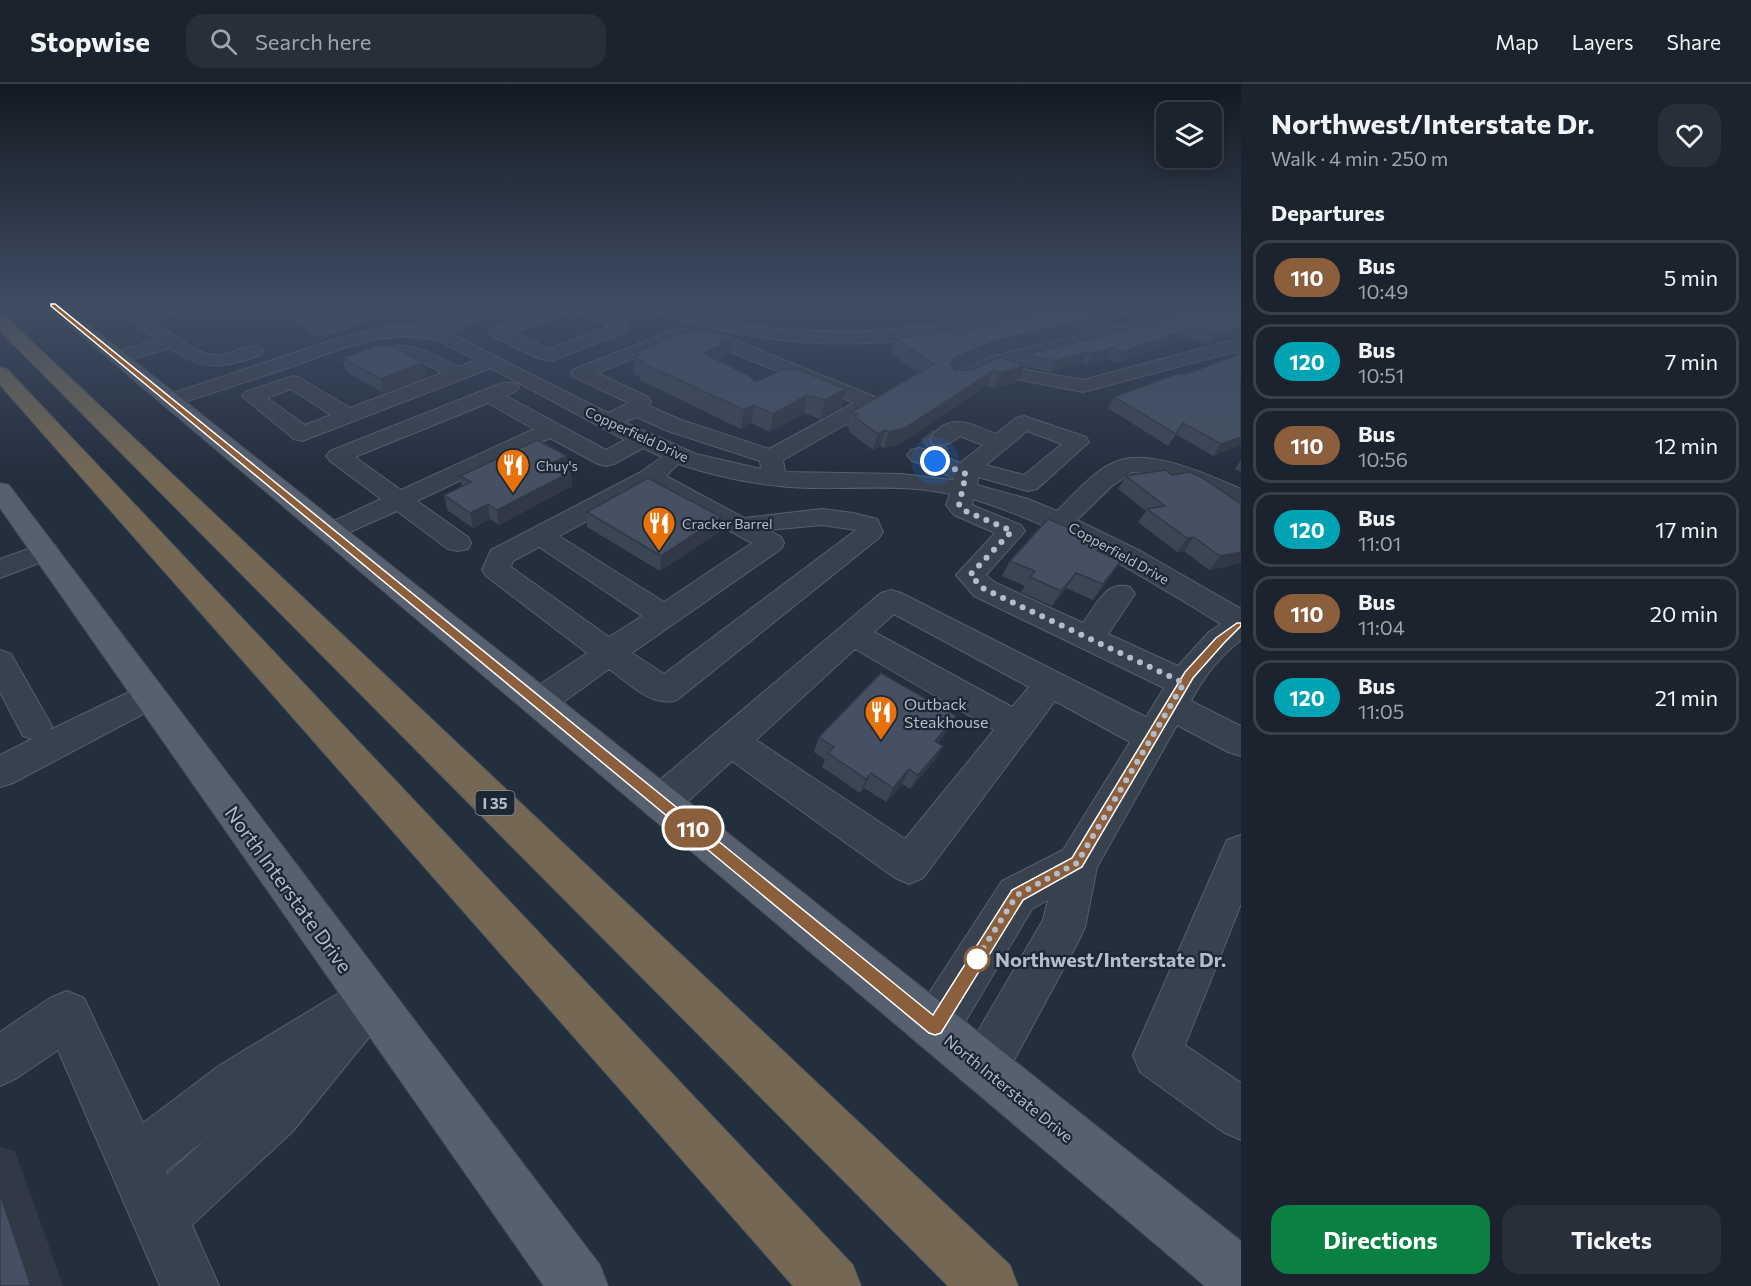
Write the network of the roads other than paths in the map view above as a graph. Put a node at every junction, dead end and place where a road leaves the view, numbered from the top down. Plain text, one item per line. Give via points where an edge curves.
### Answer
1 (41, 361) edge
2 (123, 361) edge
3 (204, 361) edge
4 (238, 361) edge
5 (261, 361) edge
6 (274, 361) edge
7 (433, 361) edge
8 (485, 361) edge
9 (493, 361) edge
10 (610, 361) edge
11 (770, 361) edge
12 (1001, 361) edge
13 (1178, 361) edge
14 (997, 362) junction
15 (0, 373) edge
16 (458, 374) junction
17 (315, 375) dead end
18 (528, 379) junction
19 (957, 379) edge
20 (293, 382) junction
21 (489, 395) junction
22 (171, 400) junction
23 (637, 409) junction
24 (349, 417) junction
25 (608, 422) junction
26 (551, 429) junction
27 (643, 439) junction
28 (999, 442) junction
29 (678, 455) junction
30 (772, 468) junction
31 (650, 477) junction
32 (965, 477) junction
33 (0, 490) edge
34 (1241, 500) edge
35 (398, 501) junction
36 (1061, 521) junction
37 (741, 526) junction
38 (332, 532) junction
39 (540, 535) junction
40 (458, 543) dead end
41 (45, 551) junction
42 (0, 569) edge
43 (1120, 594) dead end
44 (664, 616) junction
45 (1241, 624) edge
46 (853, 634) junction
47 (1089, 638) junction
48 (609, 653) junction
49 (0, 662) edge
50 (1050, 684) junction
51 (1177, 695) junction
52 (148, 696) junction
53 (539, 702) junction
54 (35, 726) dead end
55 (1017, 726) junction
56 (1152, 737) junction
57 (730, 741) junction
58 (1241, 742) edge
59 (0, 772) edge
60 (660, 801) junction
61 (1241, 853) edge
62 (1077, 863) junction
63 (370, 1000) junction
64 (935, 1027) junction
65 (0, 1061) edge
66 (984, 1067) junction
67 (1241, 1114) edge
68 (134, 1162) junction
69 (160, 1218) junction
70 (1241, 1278) edge
71 (190, 1286) edge
72 (579, 1286) edge
73 (832, 1286) edge
74 (989, 1286) edge

1 - 74 highway, I 35
2 - 22 main road, North Interstate Drive
3 - 4 street
5 - 22 street, Copperfield Drive
6 - 20 street
7 - 16 street
8 - 16 street
9 - 18 street, Copperfield Drive
10 - 23 street via 581,373 641,401
11 - 30 street via 871,402
12 - 14 street
13 - 14 street via 1083,386 1023,375
14 - 19 street
15 - 73 highway
16 - 24 street
17 - 20 street
18 - 21 street
18 - 25 street, Copperfield Drive
20 - 24 street
20 - 24 street via 252,396 302,434
21 - 26 street
21 - 35 street via 338,456
22 - 38 main road, North Interstate Drive
23 - 25 street
23 - 30 street
25 - 27 street, Copperfield Drive
26 - 27 street via 606,459
26 - 35 street
27 - 29 street, Copperfield Drive
28 - 32 street
28 - 32 street via 958,427 919,455
28 - 32 street via 1024,423 1078,442 1028,484
29 - 30 street, Copperfield Drive via 729,471
29 - 31 street
30 - 32 street, Copperfield Drive via 894,481
31 - 37 street
31 - 39 street
32 - 36 street, Copperfield Drive via 1007,500
32 - 47 street via 959,505 963,510 1012,531 970,575 984,589
33 - 41 main road, North Interstate Drive
34 - 36 street via 1216,486 1160,467 1128,465 1108,477
35 - 38 street
35 - 40 street
36 - 45 street, Copperfield Drive
37 - 44 street via 771,543
37 - 48 street via 839,518 868,525 870,532 664,691
38 - 53 main road, North Interstate Drive
39 - 44 street
39 - 48 street via 501,556 496,570
41 - 42 street
41 - 52 main road, North Interstate Drive
43 - 47 street
44 - 48 street
45 - 51 street via 1220,640
46 - 50 street via 891,600
46 - 55 street
46 - 57 street
47 - 51 street
48 - 53 street
49 - 54 street
50 - 55 street
50 - 56 street
51 - 56 street
51 - 58 street
52 - 59 street
52 - 63 main road, North Interstate Drive
53 - 60 main road, North Interstate Drive
55 - 57 street via 909,865
56 - 62 street
57 - 60 street
60 - 64 main road, North Interstate Drive
61 - 67 street via 1157,1055
62 - 64 street via 1017,895
62 - 66 street via 1063,927
63 - 68 street via 238,1083
63 - 69 street via 275,1113
63 - 72 main road, North Interstate Drive
64 - 66 main road, North Interstate Drive
65 - 68 street via 67,1015
66 - 70 main road, North Interstate Drive
68 - 69 street
69 - 71 street

